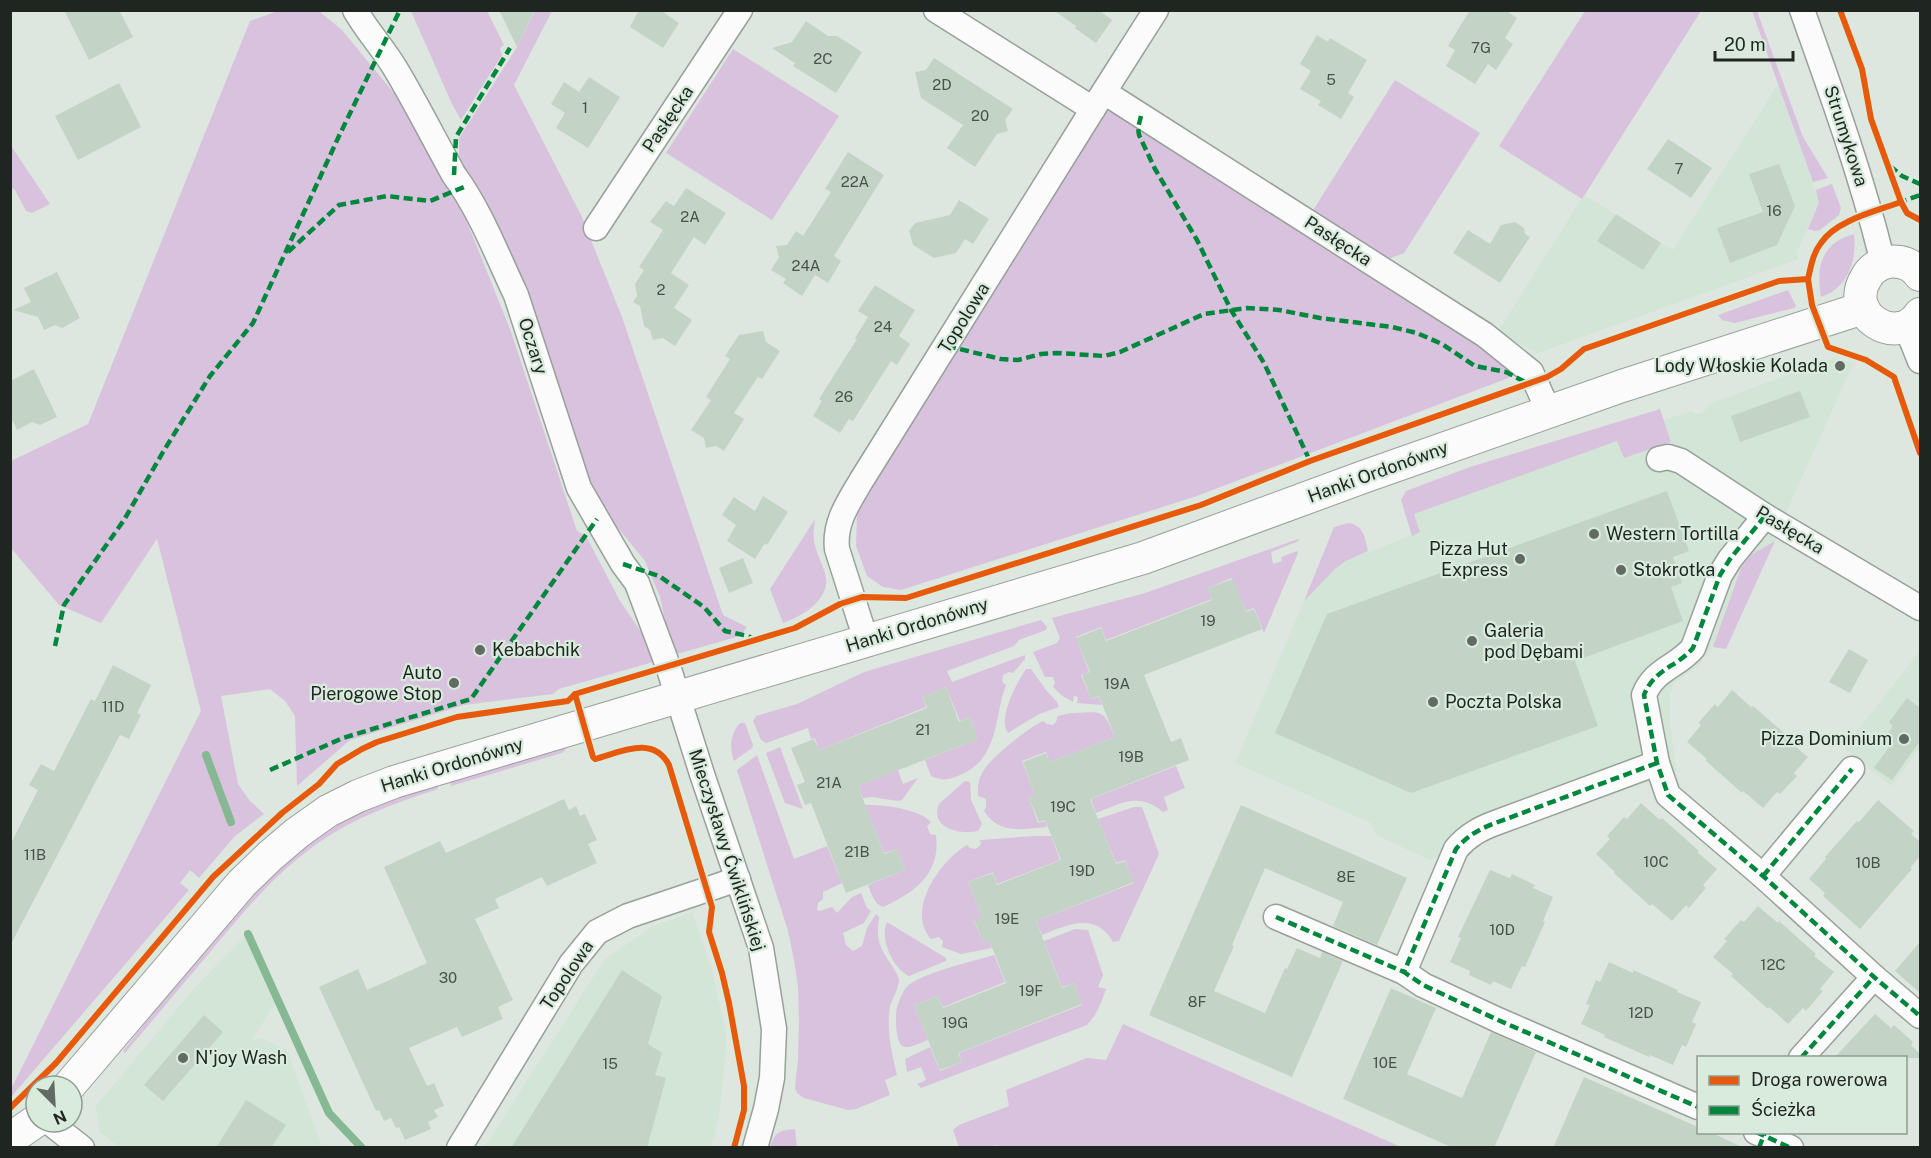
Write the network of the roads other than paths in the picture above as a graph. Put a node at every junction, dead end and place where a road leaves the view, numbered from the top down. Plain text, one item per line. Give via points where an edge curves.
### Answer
1 (355, 10) edge
2 (740, 10) edge
3 (936, 10) edge
4 (1156, 10) edge
5 (1802, 10) edge
6 (1098, 100) junction
7 (596, 228) dead end
8 (1883, 263) junction
9 (1920, 275) edge
10 (1863, 308) junction
11 (1913, 320) edge
12 (1920, 361) edge
13 (1549, 412) junction
14 (1659, 459) dead end
15 (1765, 516) junction
16 (1920, 608) edge
17 (866, 640) junction
18 (678, 696) junction
19 (1657, 763) junction
20 (1852, 769) dead end
21 (1763, 876) junction
22 (738, 879) junction
23 (1276, 916) dead end
24 (1404, 972) junction
25 (1874, 977) junction
26 (1920, 1016) edge
27 (1803, 1056) edge
28 (79, 1074) edge
29 (1697, 1107) edge
30 (24, 1129) edge
31 (64, 1134) edge
32 (1761, 1137) edge
33 (10, 1139) edge
34 (82, 1148) edge
35 (459, 1148) edge
36 (755, 1148) edge
37 (1791, 1148) edge

1 - 18 street, Oczary via 396,70 464,188 505,271 579,488 637,583
2 - 7 street, Pasłęcka
3 - 6 street, Pasłęcka
4 - 6 street, Topolowa
5 - 8 street, Strumykowa via 1871,213
6 - 13 street, Pasłęcka via 1485,335 1531,372
6 - 17 street, Topolowa via 842,516 837,549
8 - 9 street via 1902,262
8 - 10 street via 1863,282
10 - 11 street via 1874,322 1889,329
10 - 13 street, Hanki Ordonówny
11 - 12 street
13 - 17 street, Hanki Ordonówny via 1143,558
14 - 15 street, Pasłęcka via 1682,461
15 - 16 street, Pasłęcka
15 - 19 street via 1720,575 1693,648 1655,676 1647,688 1644,695
17 - 18 street, Hanki Ordonówny
18 - 22 street, Mieczysławy Ćwiklińskiej
18 - 28 street, Hanki Ordonówny via 394,782 328,812 297,833 242,884
19 - 21 street via 1668,795
19 - 24 street via 1476,830 1456,849
20 - 21 street
21 - 25 street
22 - 35 street, Topolowa via 628,916 597,932 571,964
22 - 36 street, Mieczysławy Ćwiklińskiej via 760,948 774,1029 772,1078
23 - 24 street
24 - 29 street via 1508,1025
25 - 26 street
25 - 27 street
30 - 33 street
31 - 34 street
32 - 37 street

